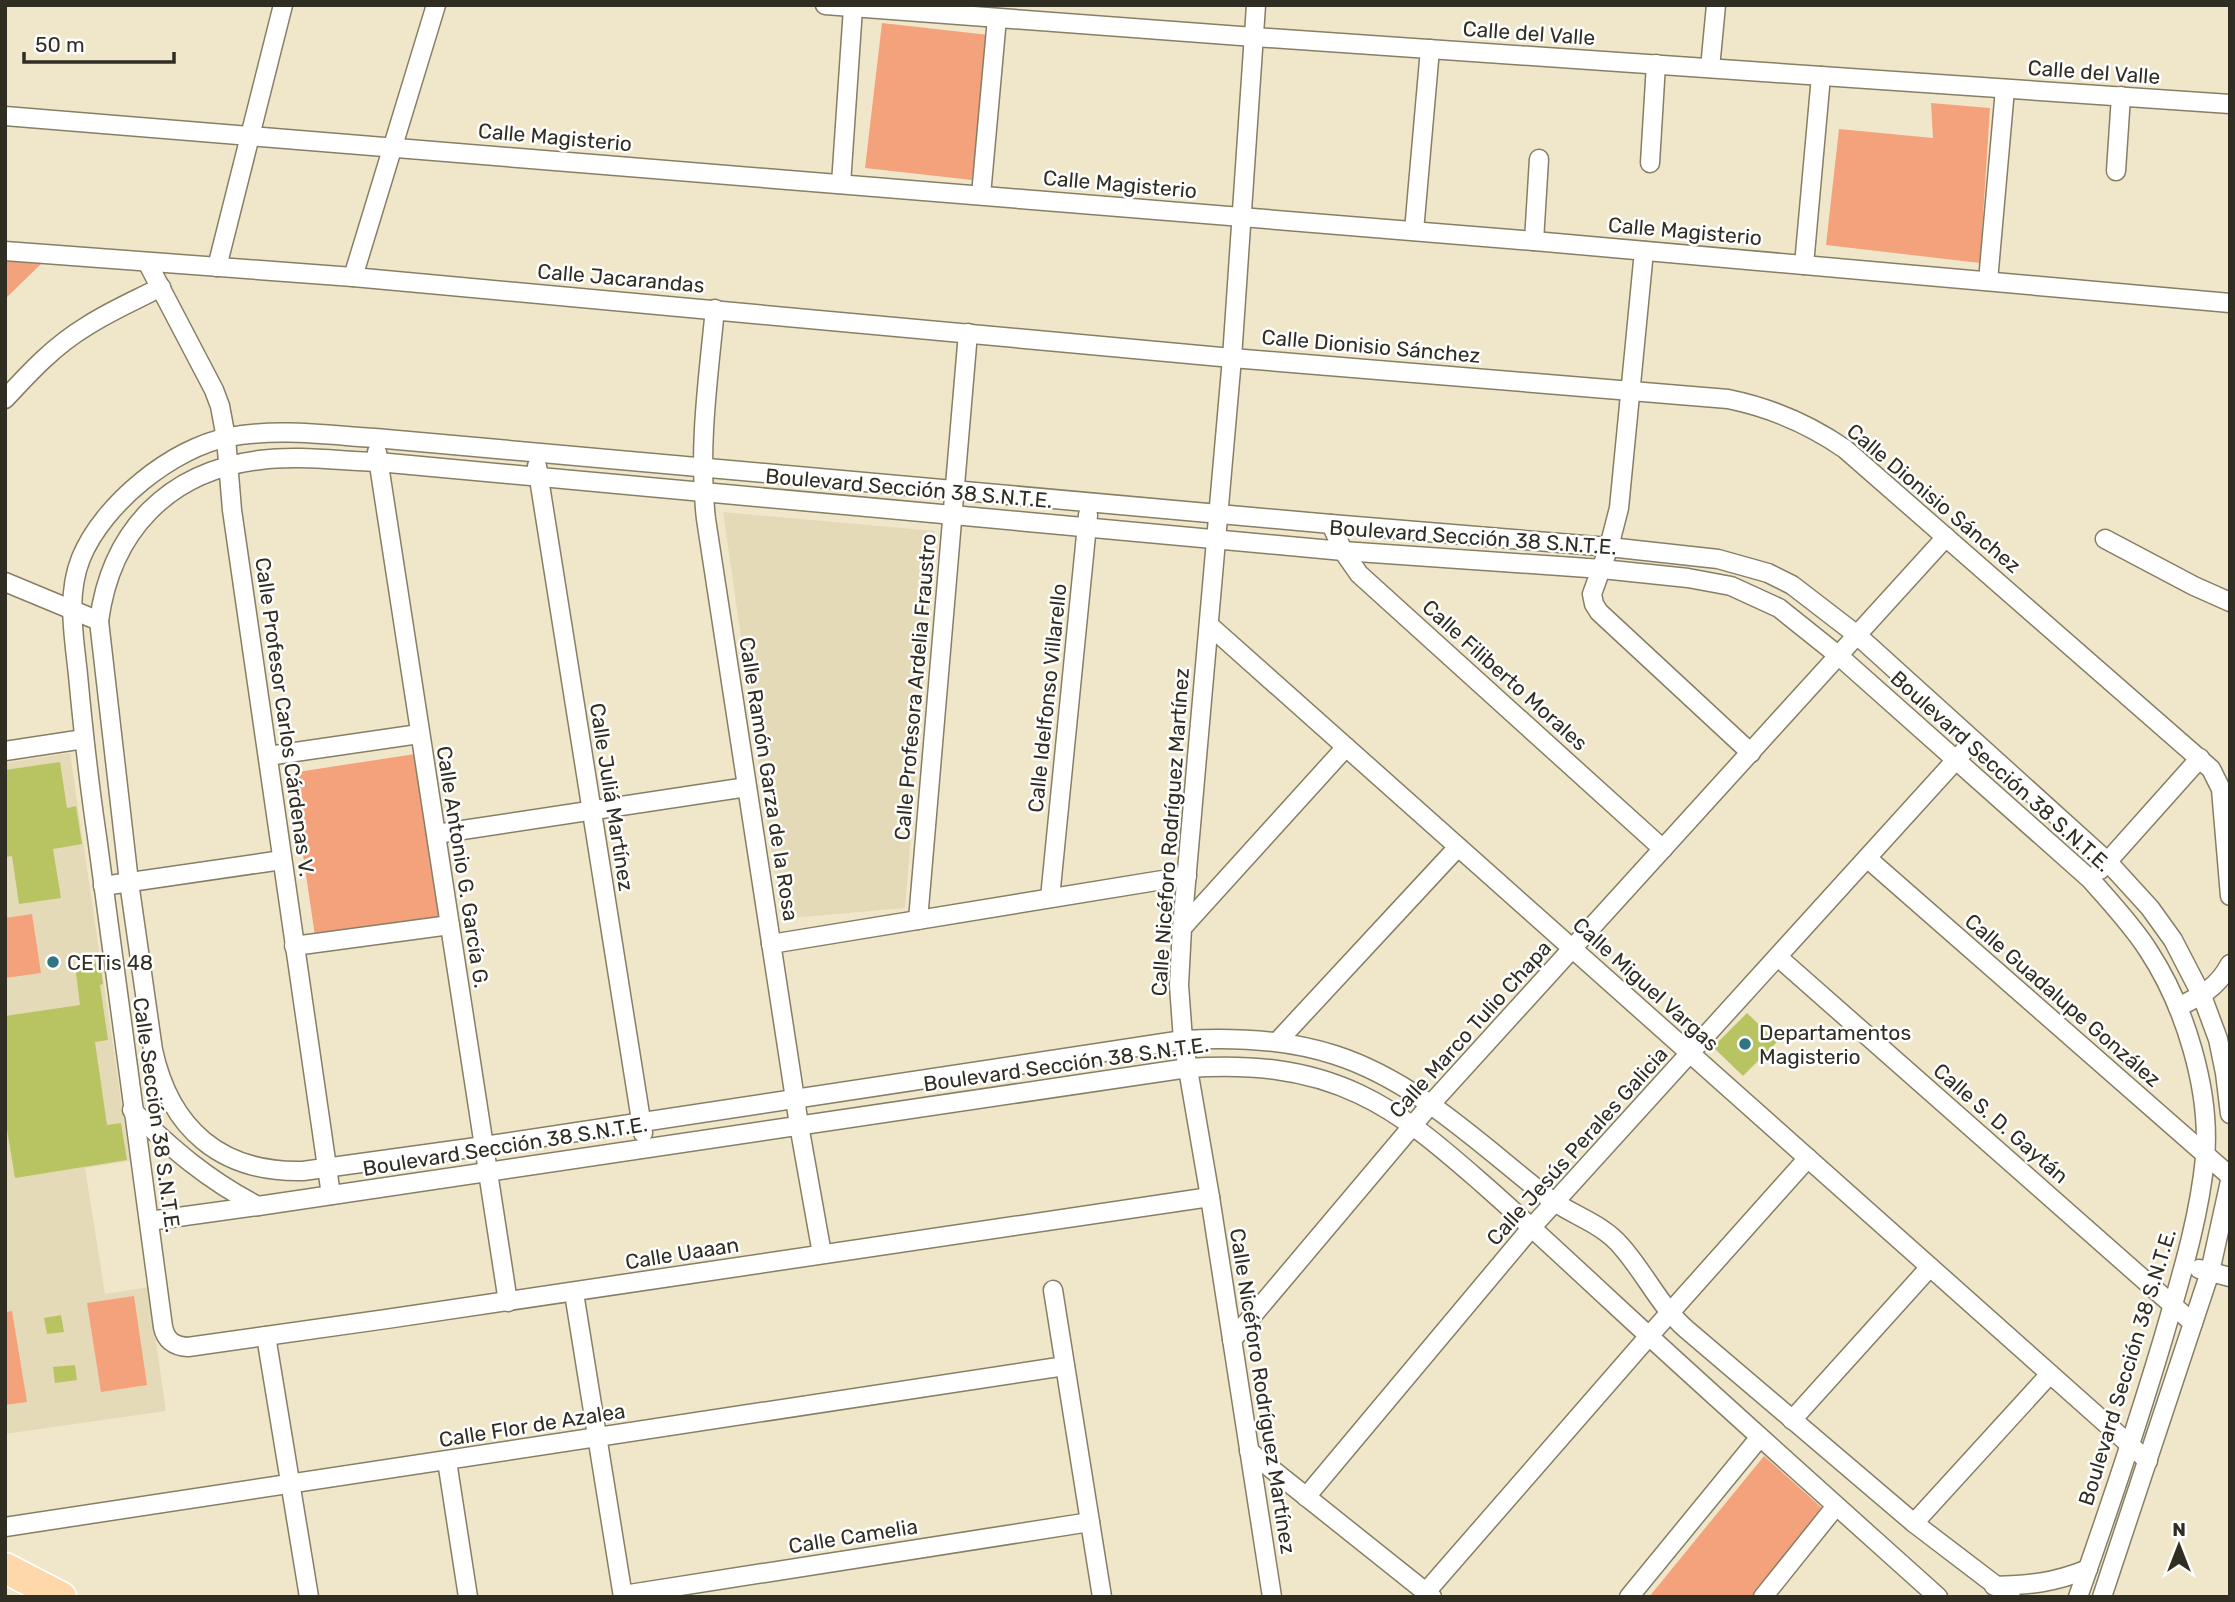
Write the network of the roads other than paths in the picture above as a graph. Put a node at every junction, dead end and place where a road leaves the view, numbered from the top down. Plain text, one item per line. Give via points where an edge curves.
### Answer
1 (283, 5) edge
2 (436, 5) edge
3 (825, 5) edge
4 (1256, 5) edge
5 (1716, 5) edge
6 (853, 8) junction
7 (997, 18) junction
8 (1254, 37) junction
9 (1430, 49) junction
10 (1656, 64) junction
11 (1710, 68) junction
12 (1821, 76) junction
13 (2006, 89) junction
14 (2121, 96) junction
15 (2230, 104) edge
16 (5, 116) edge
17 (250, 135) junction
18 (393, 147) junction
19 (1539, 159) dead end
20 (1650, 163) dead end
21 (2116, 171) dead end
22 (841, 184) junction
23 (981, 195) junction
24 (1241, 217) junction
25 (1414, 231) junction
26 (1534, 241) junction
27 (5, 251) edge
28 (1644, 251) junction
29 (147, 262) junction
30 (1804, 265) junction
31 (218, 267) junction
32 (353, 277) junction
33 (1988, 281) junction
34 (161, 287) junction
35 (2230, 303) edge
36 (715, 309) junction
37 (968, 333) junction
38 (1232, 358) junction
39 (1631, 391) junction
40 (5, 400) edge
41 (226, 438) junction
42 (375, 438) junction
43 (535, 452) junction
44 (378, 462) junction
45 (228, 465) junction
46 (702, 468) junction
47 (539, 478) junction
48 (955, 489) junction
49 (703, 492) junction
50 (1089, 502) junction
51 (1218, 513) junction
52 (953, 515) junction
53 (1331, 524) junction
54 (1087, 527) junction
55 (1946, 537) junction
56 (1216, 538) junction
57 (2105, 538) dead end
58 (1609, 547) junction
59 (1343, 551) junction
60 (1602, 569) junction
61 (5, 582) edge
62 (2230, 602) edge
63 (72, 610) junction
64 (99, 621) junction
65 (1209, 625) junction
66 (1857, 635) junction
67 (1839, 656) junction
68 (419, 734) junction
69 (83, 739) junction
70 (1973, 740) junction
71 (1346, 747) junction
72 (5, 751) edge
73 (1751, 753) junction
74 (268, 756) junction
75 (2200, 758) junction
76 (1956, 759) junction
77 (747, 788) junction
78 (591, 810) junction
79 (436, 834) junction
80 (1458, 847) junction
81 (1663, 849) junction
82 (1867, 858) junction
83 (282, 860) junction
84 (2108, 862) junction
85 (1187, 876) junction
86 (2091, 880) junction
87 (129, 882) junction
88 (103, 886) junction
89 (2230, 895) edge
90 (1050, 898) junction
91 (918, 920) junction
92 (450, 925) junction
93 (1182, 928) junction
94 (771, 944) junction
95 (294, 946) junction
96 (1572, 949) junction
97 (1778, 957) junction
98 (2230, 964) edge
99 (2202, 996) junction
100 (2178, 1007) junction
101 (1183, 1040) junction
102 (1277, 1042) junction
103 (1691, 1054) junction
104 (1188, 1068) junction
105 (795, 1097) junction
106 (1430, 1105) junction
107 (132, 1110) junction
108 (2230, 1114) edge
109 (641, 1121) junction
110 (799, 1125) junction
111 (1414, 1125) junction
112 (197, 1135) joint
113 (484, 1146) junction
114 (645, 1148) junction
115 (2205, 1155) junction
116 (1808, 1158) junction
117 (327, 1168) junction
118 (488, 1173) junction
119 (2230, 1178) edge
120 (331, 1195) junction
121 (1210, 1196) junction
122 (1554, 1203) junction
123 (258, 1206) junction
124 (149, 1221) junction
125 (1532, 1227) junction
126 (822, 1254) junction
127 (2185, 1264) junction
128 (1930, 1267) junction
129 (2210, 1272) junction
130 (2230, 1277) edge
131 (1053, 1290) dead end
132 (573, 1293) junction
133 (508, 1302) junction
134 (2173, 1305) junction
135 (1669, 1314) junction
136 (2193, 1323) junction
137 (165, 1334) joint
138 (266, 1336) junction
139 (1649, 1336) junction
140 (1232, 1340) junction
141 (1065, 1366) junction
142 (2050, 1374) junction
143 (1793, 1420) junction
144 (1760, 1437) junction
145 (597, 1438) junction
146 (2129, 1444) junction
147 (1250, 1451) junction
148 (447, 1461) junction
149 (2148, 1461) junction
150 (290, 1485) junction
151 (1306, 1497) junction
152 (1836, 1506) junction
153 (1090, 1522) junction
154 (1914, 1523) junction
155 (5, 1527) edge
156 (5, 1568) edge
157 (2088, 1569) junction
158 (1994, 1586) junction
159 (1429, 1595) edge
160 (623, 1596) edge
161 (61, 1597) edge
162 (309, 1597) edge
163 (468, 1597) edge
164 (1102, 1597) edge
165 (1272, 1597) edge
166 (1629, 1597) edge
167 (1763, 1597) edge
168 (1938, 1597) edge
169 (2011, 1597) edge
170 (2078, 1597) edge
171 (2102, 1597) edge

1 - 17 street
2 - 18 street
3 - 6 street, Calle del Valle
4 - 8 street, Calle Nicéforo Rodríguez Martínez
5 - 11 street
6 - 7 street, Calle del Valle
6 - 22 street
7 - 8 street, Calle del Valle
7 - 23 street
8 - 9 street, Calle del Valle
8 - 24 street, Calle Nicéforo Rodríguez Martínez
9 - 10 street, Calle del Valle
9 - 25 street
10 - 11 street, Calle del Valle
10 - 20 street
11 - 12 street, Calle del Valle
12 - 13 street, Calle del Valle
12 - 30 street
13 - 14 street, Calle del Valle
13 - 33 street
14 - 15 street, Calle del Valle
14 - 21 street
16 - 17 street, Calle Magisterio
17 - 18 street, Calle Magisterio
17 - 31 street
18 - 22 street, Calle Magisterio
18 - 32 street
19 - 26 street
22 - 23 street, Calle Magisterio
23 - 24 street, Calle Magisterio
24 - 25 street, Calle Magisterio
24 - 38 street, Calle Nicéforo Rodríguez Martínez
25 - 26 street, Calle Magisterio
26 - 28 street, Calle Magisterio
27 - 29 street, Calle Jacarandas
28 - 30 street, Calle Magisterio
28 - 39 street
29 - 31 street, Calle Jacarandas
29 - 34 street, Calle Profesor Carlos Cárdenas V.
30 - 33 street, Calle Magisterio
31 - 32 street, Calle Jacarandas
32 - 36 street, Calle Jacarandas
33 - 35 street, Calle Magisterio
34 - 40 street via 62,343
34 - 41 street, Calle Profesor Carlos Cárdenas V. via 214,390
36 - 37 street, Calle Jacarandas
36 - 46 street, Calle Ramón Garza de la Rosa
37 - 38 street, Calle Jacarandas
37 - 48 street, Calle Profesora Ardelia Fraustro
38 - 39 street, Calle Dionisio Sánchez
38 - 51 street, Calle Nicéforo Rodríguez Martínez
39 - 55 street, Calle Dionisio Sánchez via 1728,399 1803,422 1846,449
39 - 58 street via 1619,508
41 - 42 street, Boulevard Sección 38 S.N.T.E. via 285,433
41 - 45 street, Calle Profesor Carlos Cárdenas V.
41 - 63 street, Boulevard Sección 38 S.N.T.E. via 167,464 111,510 81,558
42 - 43 street, Boulevard Sección 38 S.N.T.E.
42 - 44 street, Calle Antonio G. García G.
43 - 46 street, Boulevard Sección 38 S.N.T.E.
43 - 47 street, Calle Juliá Martínez
44 - 45 street, Boulevard Sección 38 S.N.T.E. via 262,459
44 - 47 street, Boulevard Sección 38 S.N.T.E.
44 - 68 street, Calle Antonio G. García G.
45 - 64 street, Boulevard Sección 38 S.N.T.E. via 172,492 131,531 109,574
45 - 74 street, Calle Profesor Carlos Cárdenas V.
46 - 48 street, Boulevard Sección 38 S.N.T.E.
46 - 49 street, Calle Ramón Garza de la Rosa
47 - 49 street, Boulevard Sección 38 S.N.T.E.
47 - 78 street, Calle Juliá Martínez
48 - 50 street, Boulevard Sección 38 S.N.T.E.
48 - 52 street, Calle Profesora Ardelia Fraustro
49 - 52 street, Boulevard Sección 38 S.N.T.E.
49 - 77 street, Calle Ramón Garza de la Rosa
50 - 51 street, Boulevard Sección 38 S.N.T.E.
50 - 54 street, Calle Idelfonso Villarello
51 - 53 street, Boulevard Sección 38 S.N.T.E.
51 - 56 street, Calle Nicéforo Rodríguez Martínez
52 - 54 street, Boulevard Sección 38 S.N.T.E.
52 - 91 street, Calle Profesora Ardelia Fraustro
53 - 58 street, Boulevard Sección 38 S.N.T.E.
53 - 59 street, Calle Filiberto Morales
54 - 56 street, Boulevard Sección 38 S.N.T.E.
54 - 90 street, Calle Idelfonso Villarello
55 - 66 street, Calle Marco Tulio Chapa
55 - 75 street, Calle Dionisio Sánchez
56 - 59 street, Boulevard Sección 38 S.N.T.E.
56 - 65 street, Calle Nicéforo Rodríguez Martínez
57 - 62 street
58 - 60 street
58 - 66 street, Boulevard Sección 38 S.N.T.E. via 1718,559 1768,573 1792,585
59 - 60 street, Boulevard Sección 38 S.N.T.E.
59 - 81 street, Calle Filiberto Morales via 1359,574
60 - 67 street, Boulevard Sección 38 S.N.T.E. via 1731,586 1779,608
60 - 73 street via 1592,594 1599,612
61 - 63 street
63 - 64 street
63 - 69 street, Calle Sección 38 S.N.T.E.
64 - 87 street, Calle Sección 38 S.N.T.E.
65 - 71 street, Calle Miguel Vargas
65 - 85 street, Calle Nicéforo Rodríguez Martínez
66 - 67 street, Calle Marco Tulio Chapa
66 - 70 street, Boulevard Sección 38 S.N.T.E.
67 - 73 street, Calle Marco Tulio Chapa
67 - 76 street, Boulevard Sección 38 S.N.T.E.
68 - 74 street
68 - 79 street, Calle Antonio G. García G.
69 - 72 street
69 - 88 street, Calle Sección 38 S.N.T.E.
70 - 76 street, Calle Jesús Perales Galicia
70 - 84 street, Boulevard Sección 38 S.N.T.E.
71 - 80 street, Calle Miguel Vargas
71 - 93 street
73 - 81 street, Calle Marco Tulio Chapa
74 - 83 street, Calle Profesor Carlos Cárdenas V.
75 - 84 street
75 - 89 street, Calle Dionisio Sánchez via 2221,789
76 - 82 street, Calle Jesús Perales Galicia
76 - 86 street, Boulevard Sección 38 S.N.T.E.
77 - 78 street
77 - 94 street, Calle Ramón Garza de la Rosa
78 - 79 street
78 - 109 street, Calle Juliá Martínez
79 - 92 street, Calle Antonio G. García G.
80 - 96 street, Calle Miguel Vargas
80 - 102 street
81 - 96 street, Calle Marco Tulio Chapa
82 - 97 street, Calle Jesús Perales Galicia
82 - 115 street, Calle Guadalupe González
83 - 87 street
83 - 95 street, Calle Profesor Carlos Cárdenas V.
84 - 86 street
84 - 99 street, Boulevard Sección 38 S.N.T.E. via 2173,940
85 - 90 street
85 - 93 street, Calle Nicéforo Rodríguez Martínez
86 - 100 street, Boulevard Sección 38 S.N.T.E. via 2149,951
87 - 88 street
87 - 112 street, Calle Sección 38 S.N.T.E. via 158,1069 172,1103
88 - 107 street, Calle Sección 38 S.N.T.E.
90 - 91 street
91 - 94 street
92 - 95 street
92 - 113 street, Calle Antonio G. García G.
93 - 101 street, Calle Nicéforo Rodríguez Martínez via 1179,985
94 - 105 street, Calle Ramón Garza de la Rosa
95 - 117 street, Calle Profesor Carlos Cárdenas V.
96 - 103 street, Calle Miguel Vargas
96 - 106 street, Calle Marco Tulio Chapa
97 - 103 street, Calle Jesús Perales Galicia
97 - 134 street, Calle S. D. Gaytán
98 - 99 street
99 - 100 street
99 - 108 street, Boulevard Sección 38 S.N.T.E. via 2218,1039
100 - 115 street, Boulevard Sección 38 S.N.T.E. via 2202,1099
101 - 102 street, Boulevard Sección 38 S.N.T.E.
101 - 104 street, Calle Nicéforo Rodríguez Martínez
101 - 105 street, Boulevard Sección 38 S.N.T.E.
102 - 106 street, Boulevard Sección 38 S.N.T.E. via 1364,1066
103 - 116 street, Calle Miguel Vargas
103 - 122 street, Calle Jesús Perales Galicia
104 - 110 street, Boulevard Sección 38 S.N.T.E.
104 - 111 street, Boulevard Sección 38 S.N.T.E. via 1223,1065 1322,1079
104 - 121 street, Calle Nicéforo Rodríguez Martínez
105 - 109 street, Boulevard Sección 38 S.N.T.E.
105 - 110 street, Calle Ramón Garza de la Rosa
106 - 111 street, Calle Marco Tulio Chapa
106 - 122 street, Boulevard Sección 38 S.N.T.E.
107 - 123 street via 197,1170
107 - 124 street, Calle Sección 38 S.N.T.E.
109 - 113 street, Boulevard Sección 38 S.N.T.E.
109 - 114 street, Calle Juliá Martínez
110 - 114 street, Boulevard Sección 38 S.N.T.E.
110 - 126 street, Calle Ramón Garza de la Rosa
111 - 125 street, Boulevard Sección 38 S.N.T.E.
111 - 140 street, Calle Marco Tulio Chapa
112 - 117 street, Boulevard Sección 38 S.N.T.E. via 226,1156 259,1168
113 - 117 street, Boulevard Sección 38 S.N.T.E.
113 - 118 street, Calle Antonio G. García G.
114 - 118 street, Boulevard Sección 38 S.N.T.E.
115 - 119 street, Calle Guadalupe González
115 - 127 street, Boulevard Sección 38 S.N.T.E.
116 - 128 street, Calle Miguel Vargas
116 - 135 street
117 - 120 street, Calle Profesor Carlos Cárdenas V.
118 - 120 street, Boulevard Sección 38 S.N.T.E.
118 - 133 street, Calle Antonio G. García G.
119 - 129 street
120 - 123 street, Boulevard Sección 38 S.N.T.E.
121 - 126 street, Calle Uaaan
121 - 140 street, Calle Nicéforo Rodríguez Martínez
122 - 125 street, Calle Jesús Perales Galicia
122 - 135 street, Boulevard Sección 38 S.N.T.E. via 1601,1228 1620,1245
123 - 124 street, Boulevard Sección 38 S.N.T.E.
124 - 137 street, Calle Sección 38 S.N.T.E.
125 - 139 street, Boulevard Sección 38 S.N.T.E.
125 - 151 street, Calle Jesús Perales Galicia
126 - 132 street, Calle Uaaan
127 - 129 street
127 - 134 street, Boulevard Sección 38 S.N.T.E.
128 - 142 street, Calle Miguel Vargas
128 - 143 street
129 - 130 street
129 - 136 street
131 - 141 street
132 - 133 street, Calle Uaaan
132 - 145 street
133 - 138 street, Calle Uaaan
134 - 136 street, Calle S. D. Gaytán
134 - 146 street, Boulevard Sección 38 S.N.T.E.
135 - 139 street
135 - 143 street, Boulevard Sección 38 S.N.T.E.
136 - 149 street
137 - 138 street, Calle Uaaan via 178,1346 188,1347
138 - 150 street
139 - 144 street, Boulevard Sección 38 S.N.T.E.
139 - 159 street
140 - 147 street, Calle Nicéforo Rodríguez Martínez
141 - 145 street, Calle Flor de Azalea
141 - 153 street
142 - 146 street, Calle Miguel Vargas
142 - 154 street
143 - 154 street, Boulevard Sección 38 S.N.T.E.
144 - 152 street, Boulevard Sección 38 S.N.T.E.
144 - 166 street
145 - 148 street, Calle Flor de Azalea
145 - 160 street
146 - 149 street, Calle Miguel Vargas
146 - 157 street, Boulevard Sección 38 S.N.T.E.
147 - 151 street
147 - 165 street, Calle Nicéforo Rodríguez Martínez
148 - 150 street, Calle Flor de Azalea
148 - 163 street
149 - 171 street
150 - 155 street, Calle Flor de Azalea
150 - 162 street
151 - 159 street
152 - 167 street
152 - 168 street, Boulevard Sección 38 S.N.T.E.
153 - 160 street, Calle Camelia
153 - 164 street
154 - 158 street, Boulevard Sección 38 S.N.T.E.
156 - 161 main road
157 - 158 street via 2051,1581
157 - 170 street, Boulevard Sección 38 S.N.T.E.
158 - 169 street, Boulevard Sección 38 S.N.T.E.

